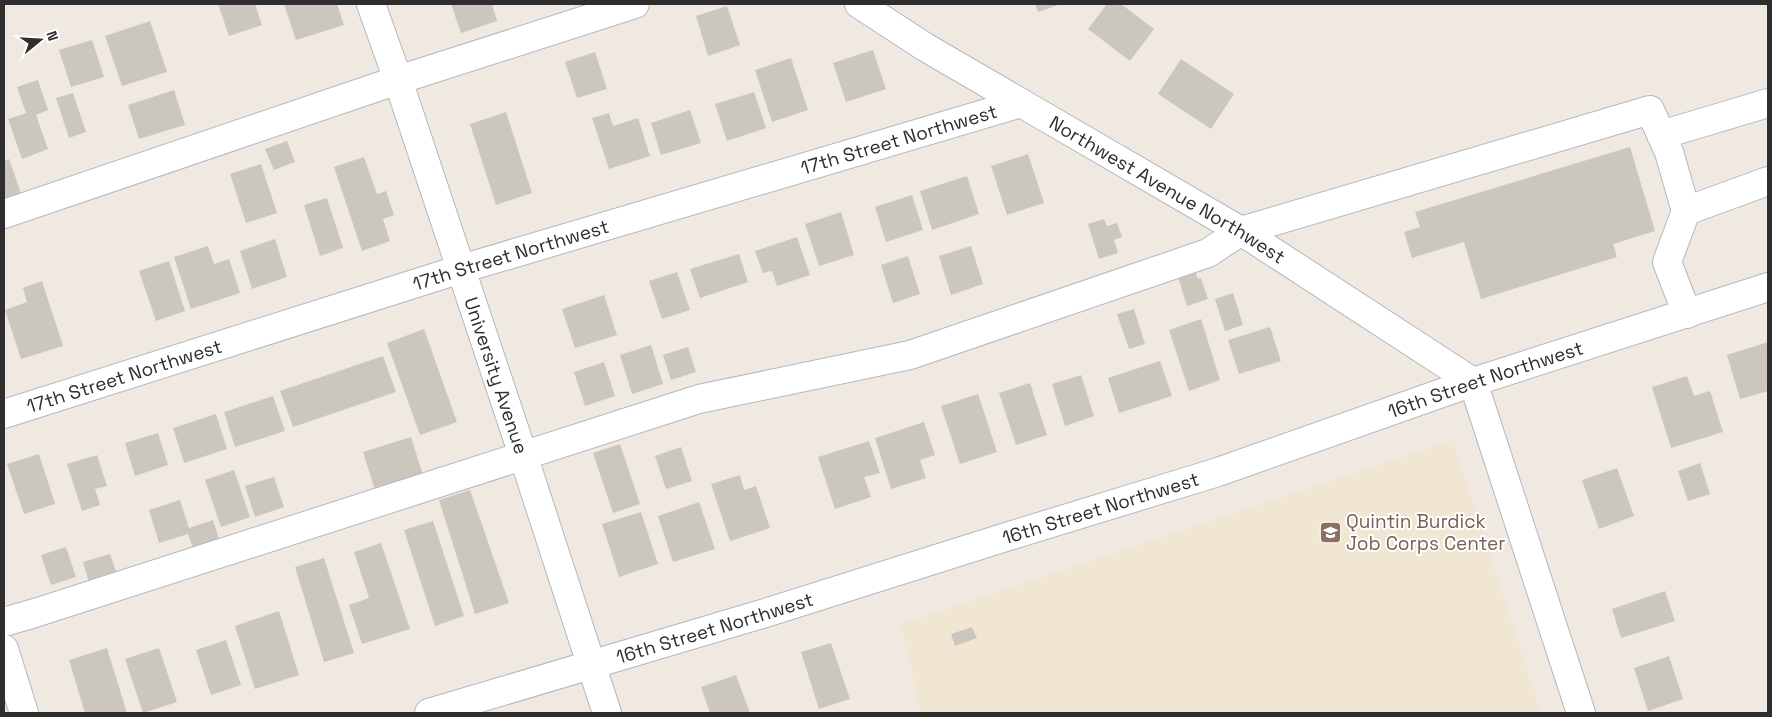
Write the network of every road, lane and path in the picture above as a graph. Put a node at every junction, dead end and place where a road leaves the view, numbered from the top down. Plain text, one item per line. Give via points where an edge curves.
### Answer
1 (371, 4) edge
2 (635, 4) edge
3 (859, 4) edge
4 (398, 80) junction
5 (1021, 103) junction
6 (1768, 103) edge
7 (1661, 135) junction
8 (1768, 181) edge
9 (1686, 211) junction
10 (4, 214) edge
11 (1241, 231) junction
12 (461, 269) junction
13 (1768, 287) edge
14 (1687, 314) junction
15 (1473, 382) junction
16 (4, 414) edge
17 (523, 455) junction
18 (4, 622) edge
19 (4, 649) edge
20 (592, 664) junction
21 (24, 713) edge
22 (429, 713) edge
23 (607, 713) edge
24 (1581, 713) edge

1 - 4 street, University Avenue
2 - 4 street
3 - 5 street, Northwest Avenue Northwest
4 - 10 street
4 - 12 street, University Avenue
5 - 11 street, Northwest Avenue Northwest
5 - 12 street, 17th Street Northwest
6 - 7 street
7 - 9 street
7 - 11 street via 1650,110
8 - 9 street
9 - 14 street via 1667,262
11 - 15 street, Northwest Avenue Northwest
11 - 17 street via 1208,253 910,355 699,399
12 - 16 street, 17th Street Northwest
12 - 17 street, University Avenue
13 - 14 street, 16th Street Northwest
14 - 15 street, 16th Street Northwest
15 - 20 street, 16th Street Northwest via 1218,472
15 - 24 street
17 - 18 street
17 - 20 street, University Avenue
19 - 21 street
20 - 22 street, 16th Street Northwest
20 - 23 street, University Avenue

